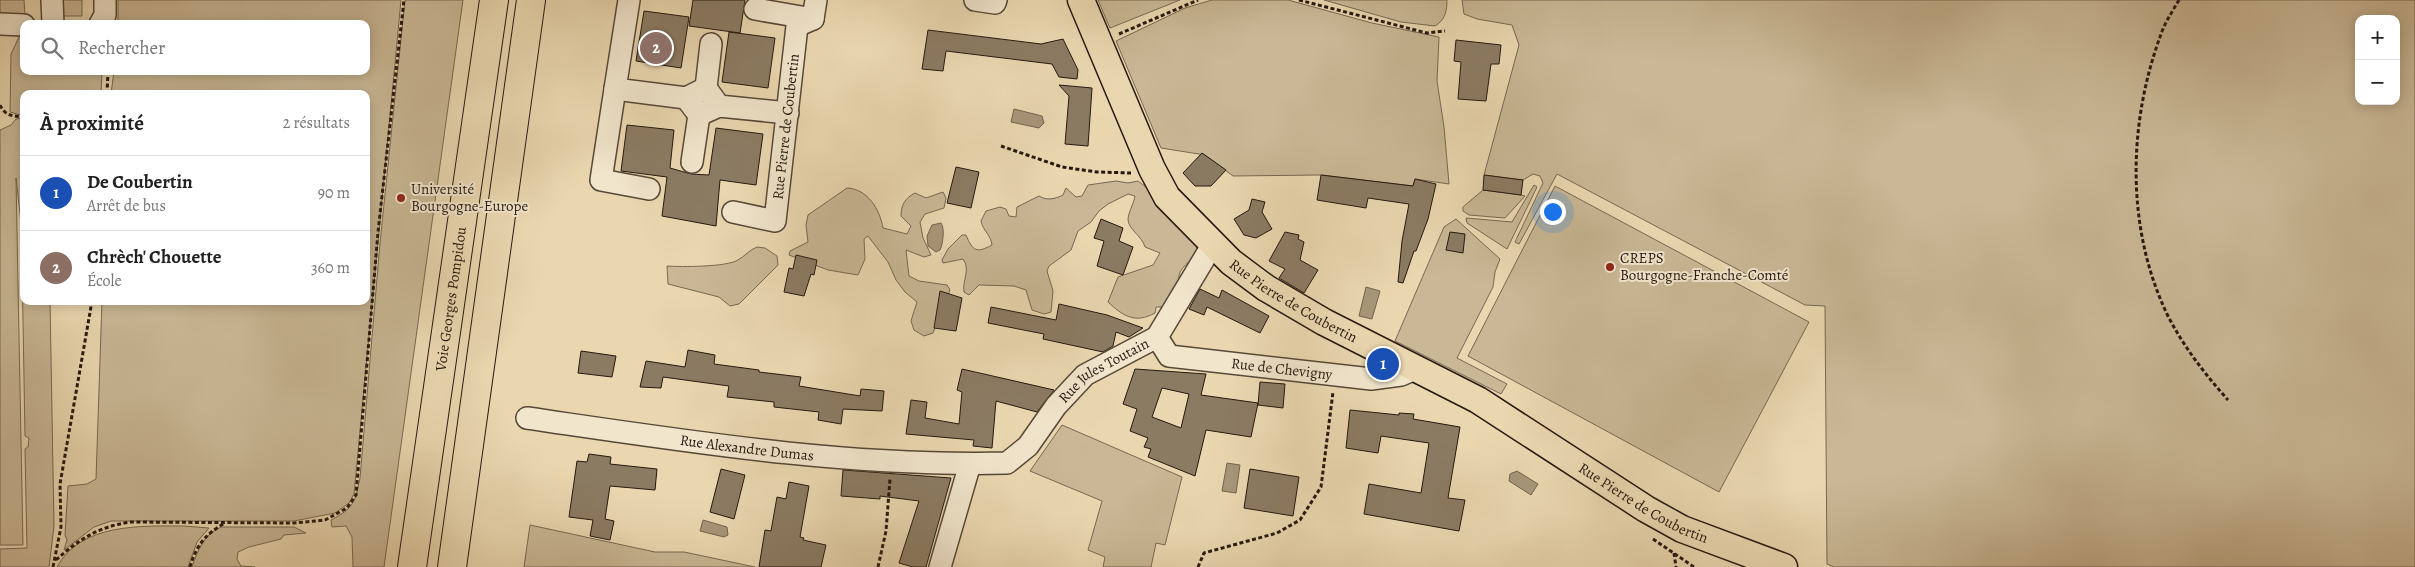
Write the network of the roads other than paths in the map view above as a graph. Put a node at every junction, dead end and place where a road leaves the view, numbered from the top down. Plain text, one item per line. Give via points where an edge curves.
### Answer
1 (52, 0) edge
2 (105, 0) edge
3 (494, 0) edge
4 (531, 0) edge
5 (629, 0) edge
6 (975, 0) edge
7 (996, 0) edge
8 (1081, 0) edge
9 (755, 9) dead end
10 (815, 10) edge
11 (53, 20) edge
12 (102, 20) edge
13 (0, 24) edge
14 (20, 25) edge
15 (711, 44) dead end
16 (706, 88) junction
17 (615, 89) junction
18 (686, 98) junction
19 (719, 106) junction
20 (788, 113) junction
21 (699, 115) junction
22 (692, 162) dead end
23 (649, 188) dead end
24 (733, 212) dead end
25 (1213, 244) junction
26 (1157, 338) junction
27 (1415, 369) junction
28 (527, 418) dead end
29 (970, 464) junction
30 (412, 567) edge
31 (452, 567) edge
32 (940, 567) edge
33 (1784, 567) edge

1 - 11 street
2 - 12 street
3 - 30 highway, Voie Georges Pompidou
4 - 31 highway
5 - 17 street
6 - 7 street via 995,3
8 - 25 main road, Rue Pierre de Coubertin via 1152,169 1167,197
9 - 10 street
10 - 20 street, Rue Pierre de Coubertin via 797,26
13 - 14 street
15 - 16 street
16 - 18 street
16 - 19 street
17 - 18 street
17 - 23 street via 601,180
18 - 21 street
19 - 20 street
19 - 21 street
20 - 24 street, Rue Pierre de Coubertin via 775,221
21 - 22 street
25 - 26 street, Rue Jules Toutain
25 - 27 main road, Rue Pierre de Coubertin via 1266,288
26 - 27 street, Rue de Chevigny via 1169,356 1371,379 1401,375
26 - 29 street, Rue Jules Toutain via 1085,375 1056,406 1028,446 1007,463
27 - 33 main road, Rue Pierre de Coubertin via 1478,400 1675,525
28 - 29 street, Rue Alexandre Dumas via 757,451
29 - 32 street

